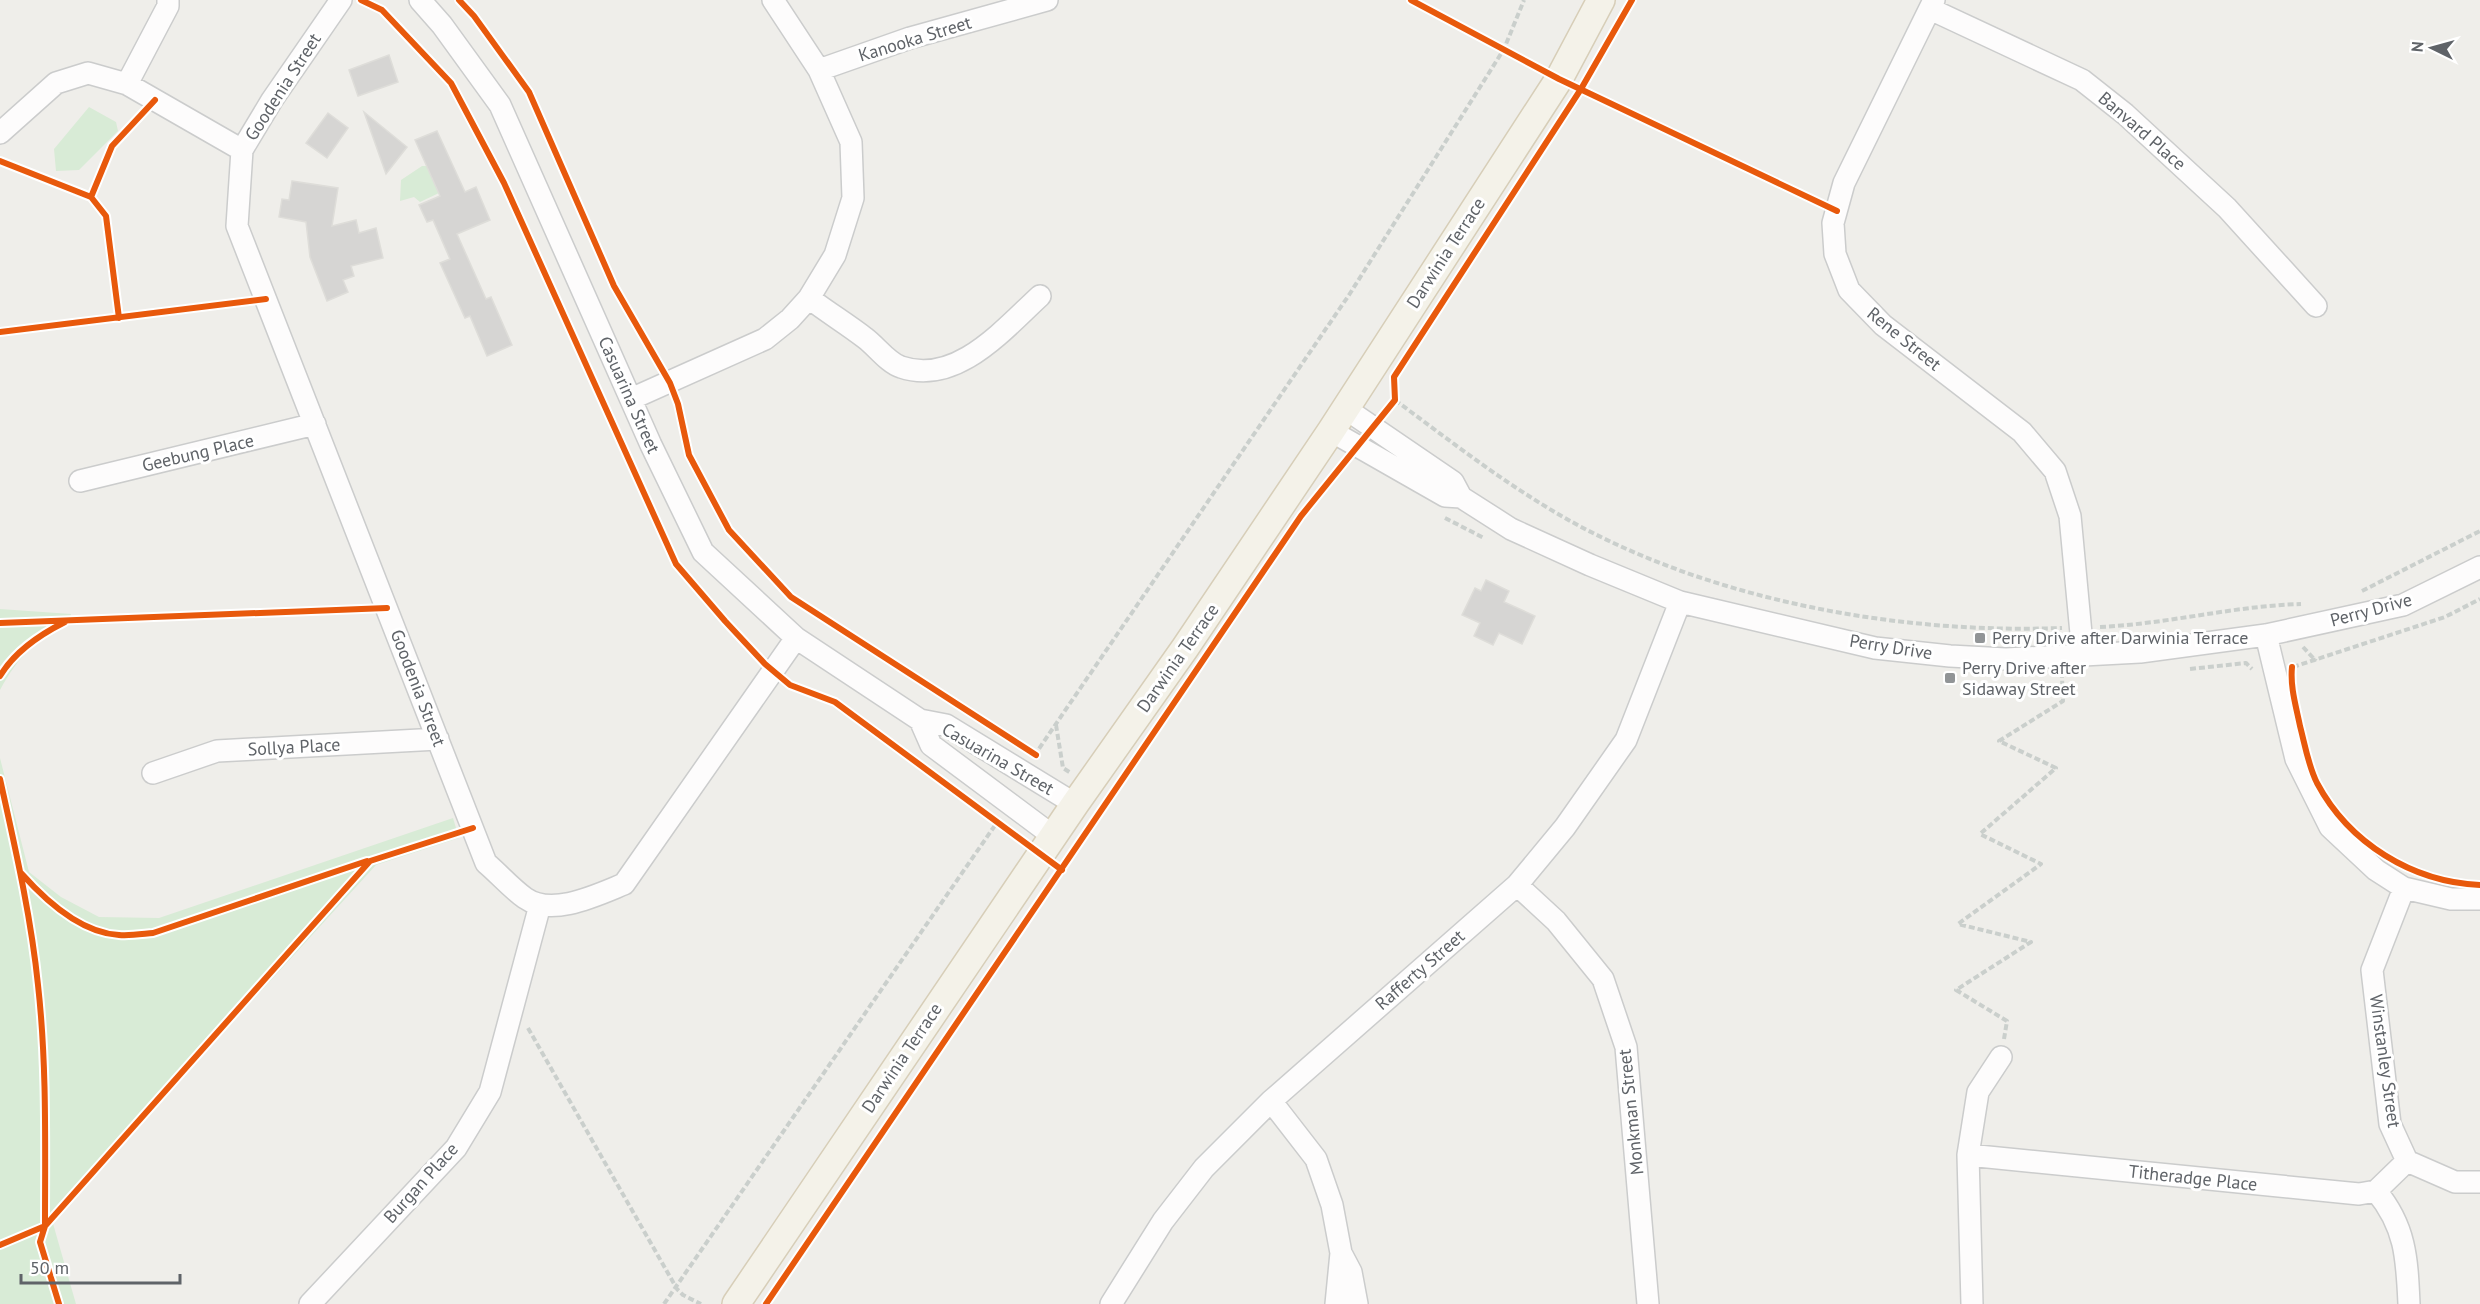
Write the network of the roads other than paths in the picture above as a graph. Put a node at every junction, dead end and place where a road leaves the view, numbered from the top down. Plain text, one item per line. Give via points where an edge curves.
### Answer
1 (168, 0) edge
2 (341, 0) edge
3 (420, 0) edge
4 (773, 0) edge
5 (1047, 0) edge
6 (1601, 0) edge
7 (1932, 4) edge
8 (819, 70) junction
9 (127, 84) junction
10 (0, 133) edge
11 (242, 150) junction
12 (1040, 296) dead end
13 (809, 298) junction
14 (2316, 306) dead end
15 (631, 399) junction
16 (1346, 409) junction
17 (315, 424) junction
18 (1331, 431) junction
19 (80, 481) dead end
20 (1461, 498) junction
21 (2480, 567) edge
22 (1680, 602) junction
23 (2266, 635) junction
24 (796, 638) junction
25 (2083, 655) junction
26 (920, 720) junction
27 (438, 739) junction
28 (153, 774) dead end
29 (1075, 804) junction
30 (1053, 836) junction
31 (1516, 885) junction
32 (2404, 888) junction
33 (2480, 899) edge
34 (540, 905) junction
35 (2001, 1057) road end
36 (1271, 1101) junction
37 (1968, 1155) junction
38 (2407, 1161) junction
39 (2480, 1182) edge
40 (2376, 1191) junction
41 (1341, 1253) junction
42 (310, 1304) edge
43 (736, 1304) edge
44 (1111, 1304) edge
45 (1336, 1304) edge
46 (1357, 1304) edge
47 (1648, 1304) edge
48 (1972, 1304) edge
49 (2409, 1304) edge

1 - 9 street
2 - 11 street, Goodenia Street
3 - 15 street, Casuarina Street via 500,105
4 - 8 street
5 - 8 street, Kanooka Street via 910,38
6 - 16 main road, Darwinia Terrace via 1559,78
7 - 14 street, Banvard Place via 2082,80 2227,208
7 - 25 street, Rene Street via 1844,183 1833,223 1835,254 1849,290 1883,325 2022,432 2055,471 2070,516
8 - 13 street via 851,142 853,198 836,255
9 - 10 street via 87,73 56,84
9 - 11 street
11 - 17 street, Goodenia Street via 237,226
12 - 13 street via 990,341 954,365 926,372 898,366
13 - 15 street via 765,339
15 - 24 street, Casuarina Street via 703,552
16 - 18 main road, Darwinia Terrace
16 - 20 street, Perry Drive via 1453,482
17 - 19 street, Geebung Place
17 - 27 street, Goodenia Street
18 - 20 street, Perry Drive via 1445,496
18 - 29 main road, Darwinia Terrace via 1192,639
20 - 22 street, Perry Drive via 1511,529
21 - 23 street, Perry Drive via 2403,605
22 - 25 street, Perry Drive via 1875,648 2006,659
22 - 31 street, Rafferty Street via 1626,740 1565,827
23 - 25 street, Perry Drive via 2140,652
23 - 32 street via 2286,671 2296,759 2330,826 2376,870
24 - 26 street, Casuarina Street
24 - 34 street via 624,884 582,902
26 - 29 street, Casuarina Street via 946,725
26 - 30 street, Casuarina Street via 931,745
27 - 28 street, Sollya Place via 217,751
27 - 34 street, Goodenia Street via 486,862 525,899
29 - 30 main road, Darwinia Terrace
30 - 43 main road, Darwinia Terrace
31 - 36 street, Rafferty Street
31 - 47 street, Monkman Street via 1556,921 1603,979 1626,1047
32 - 33 street via 2451,899
32 - 38 street, Winstanley Street via 2372,970 2390,1124
34 - 42 street, Burgan Place via 490,1092 456,1148
35 - 37 street via 1978,1092
36 - 41 street via 1316,1159 1332,1205
36 - 44 street, Rafferty Street via 1204,1168 1163,1221
37 - 40 street, Titheradge Place via 2359,1194
37 - 48 street
38 - 39 street via 2454,1182
38 - 40 street
40 - 49 street via 2392,1211 2406,1252
41 - 45 street
41 - 46 street via 1351,1272

